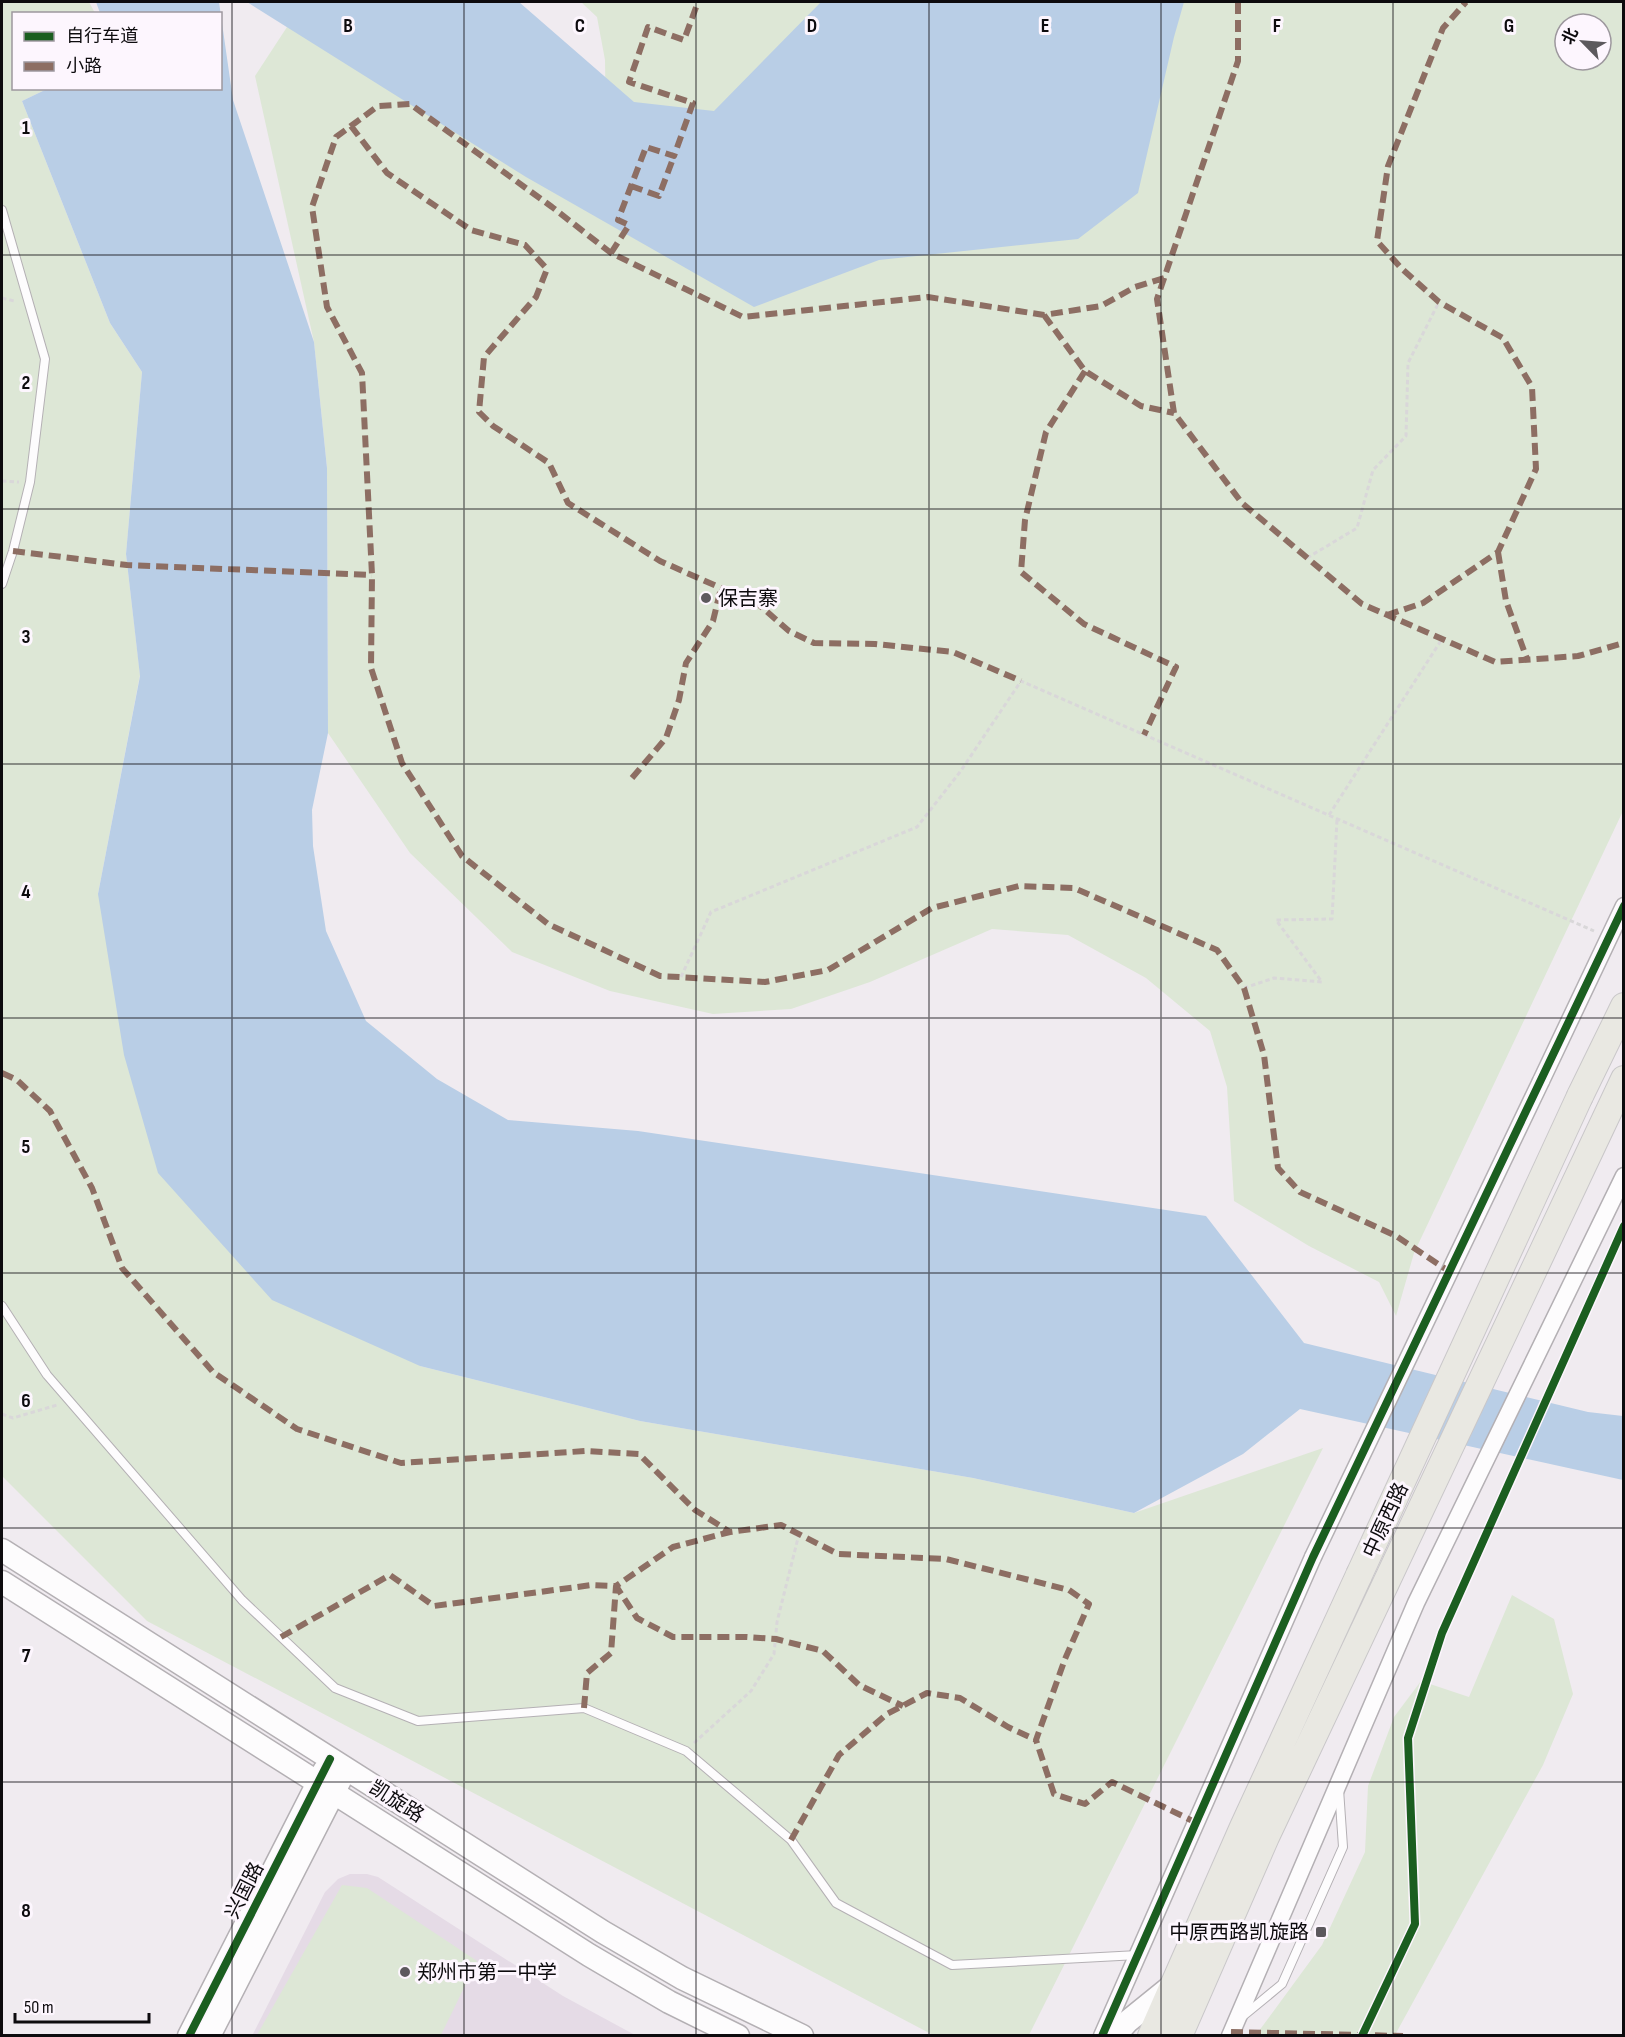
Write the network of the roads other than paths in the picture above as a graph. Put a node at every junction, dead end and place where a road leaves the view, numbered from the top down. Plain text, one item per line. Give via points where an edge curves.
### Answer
1 (2, 210) edge
2 (2, 584) edge
3 (1623, 906) edge
4 (1623, 1006) edge
5 (1623, 1079) edge
6 (1623, 1176) edge
7 (2, 1306) edge
8 (2, 1550) edge
9 (2, 1582) edge
10 (338, 1764) junction
11 (1339, 1785) junction
12 (325, 1788) junction
13 (1139, 1955) junction
14 (1174, 1984) junction
15 (1232, 2029) edge
16 (189, 2036) edge
17 (209, 2036) edge
18 (738, 2036) edge
19 (802, 2036) edge
20 (1102, 2036) edge
21 (1115, 2036) edge
22 (1151, 2036) edge
23 (1179, 2036) edge

1 - 2 lane via 45,359 30,482
3 - 13 street, bridge via 1313,1557
4 - 14 main road, 中原西路, bridge
5 - 23 main road, 中原西路 via 1271,1827
6 - 11 street via 1416,1604
7 - 13 lane via 46,1375 243,1600 335,1688 418,1721 584,1708 686,1751 791,1840 836,1903 952,1965
8 - 10 main road, 凯旋路
9 - 12 main road, 凯旋路
10 - 12 main road, 兴国路
10 - 19 main road, 凯旋路 via 613,1938 691,1982
11 - 15 street
11 - 15 lane via 1343,1847 1282,1984
12 - 16 main road, 兴国路
12 - 17 main road, 兴国路
12 - 18 main road, 凯旋路 via 589,1955 669,2002
13 - 20 street
14 - 21 main road via 1133,2016
14 - 22 main road, 中原西路

